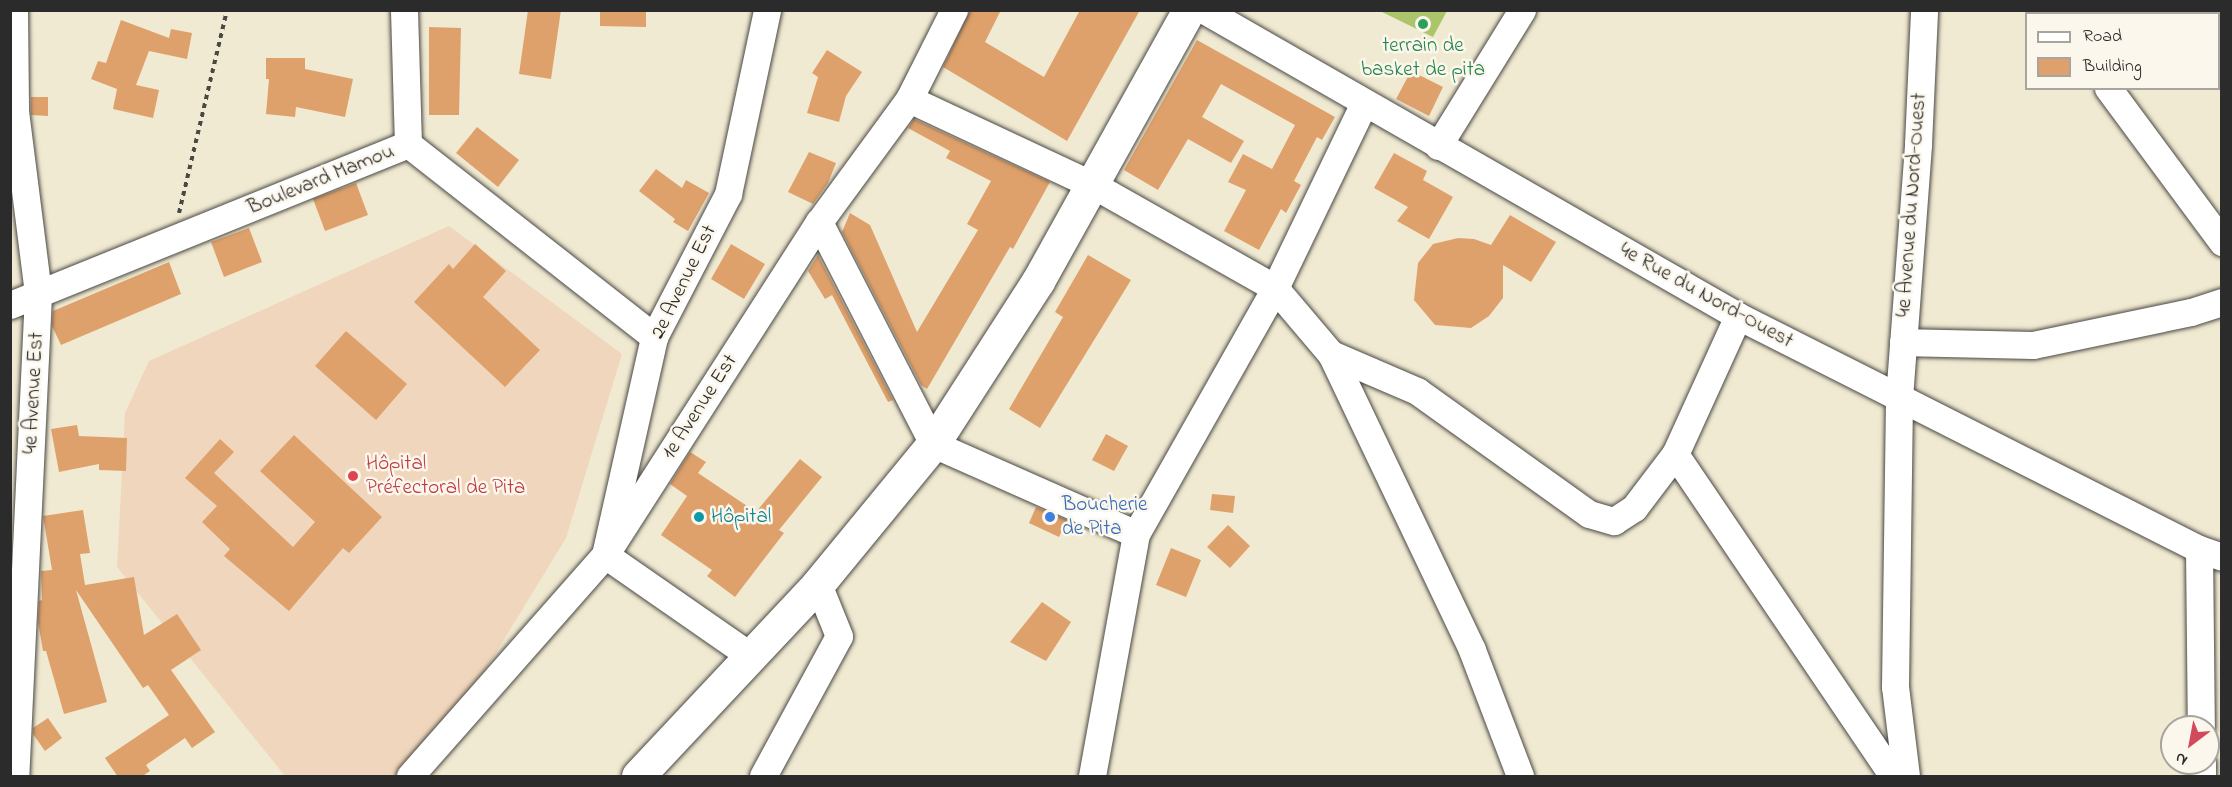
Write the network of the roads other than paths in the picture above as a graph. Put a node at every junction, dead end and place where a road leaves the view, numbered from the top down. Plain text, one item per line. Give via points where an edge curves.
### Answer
1 (14, 10) edge
2 (404, 10) edge
3 (767, 10) edge
4 (954, 10) edge
5 (1189, 10) edge
6 (1204, 10) edge
7 (1522, 10) edge
8 (1924, 10) edge
9 (2109, 90) edge
10 (909, 99) junction
11 (1364, 104) junction
12 (408, 144) junction
13 (1438, 146) junction
14 (1093, 185) junction
15 (819, 222) junction
16 (2222, 242) edge
17 (1275, 288) junction
18 (38, 294) junction
19 (2222, 302) edge
20 (10, 305) edge
21 (1738, 316) junction
22 (654, 337) junction
23 (1903, 342) junction
24 (1331, 354) junction
25 (1899, 399) junction
26 (933, 444) junction
27 (1675, 454) junction
28 (1136, 534) junction
29 (2210, 553) edge
30 (605, 555) junction
31 (818, 584) junction
32 (749, 655) junction
33 (15, 683) edge
34 (2202, 715) edge
35 (15, 777) edge
36 (410, 777) edge
37 (638, 777) edge
38 (763, 777) edge
39 (1092, 777) edge
40 (1520, 777) edge
41 (1893, 777) edge
42 (1906, 777) edge

1 - 18 street, 4e Avenue Est via 15,111
2 - 12 street
3 - 22 street, 2e Avenue Est via 728,194
4 - 10 street, 1e Avenue Est
5 - 14 highway
6 - 11 street, 4e Rue du Nord-Ouest
7 - 13 street
8 - 23 street, 4e Avenue du Nord-Ouest
9 - 16 street
10 - 14 street
10 - 15 street, 1e Avenue Est
11 - 13 street, 4e Rue du Nord-Ouest
11 - 17 street
12 - 18 street, Boulevard Mamou
12 - 22 street, Boulevard Mamou
13 - 21 street, 4e Rue du Nord-Ouest
14 - 17 street
14 - 26 highway via 1038,281
15 - 26 street
15 - 30 street, 1e Avenue Est
17 - 24 street
17 - 28 street
18 - 20 street, Boulevard Mamou
18 - 33 street, 4e Avenue Est
19 - 23 street via 2033,345
21 - 25 street, 4e Rue du Nord-Ouest
21 - 27 street
22 - 30 street, 2e Avenue Est
23 - 25 street, 4e Avenue du Nord-Ouest
24 - 27 street via 1417,391 1589,514 1614,521 1634,508
24 - 40 street via 1472,650
25 - 29 street, 4e Rue du Nord-Ouest
25 - 42 street, 4e Avenue du Nord-Ouest via 1895,687
26 - 28 street
26 - 31 highway
27 - 41 street
28 - 39 street
29 - 34 street
30 - 32 street
30 - 36 street, 1e Avenue Est
31 - 32 highway
31 - 38 street via 839,636
32 - 37 highway
33 - 35 street, 4e Avenue Est

